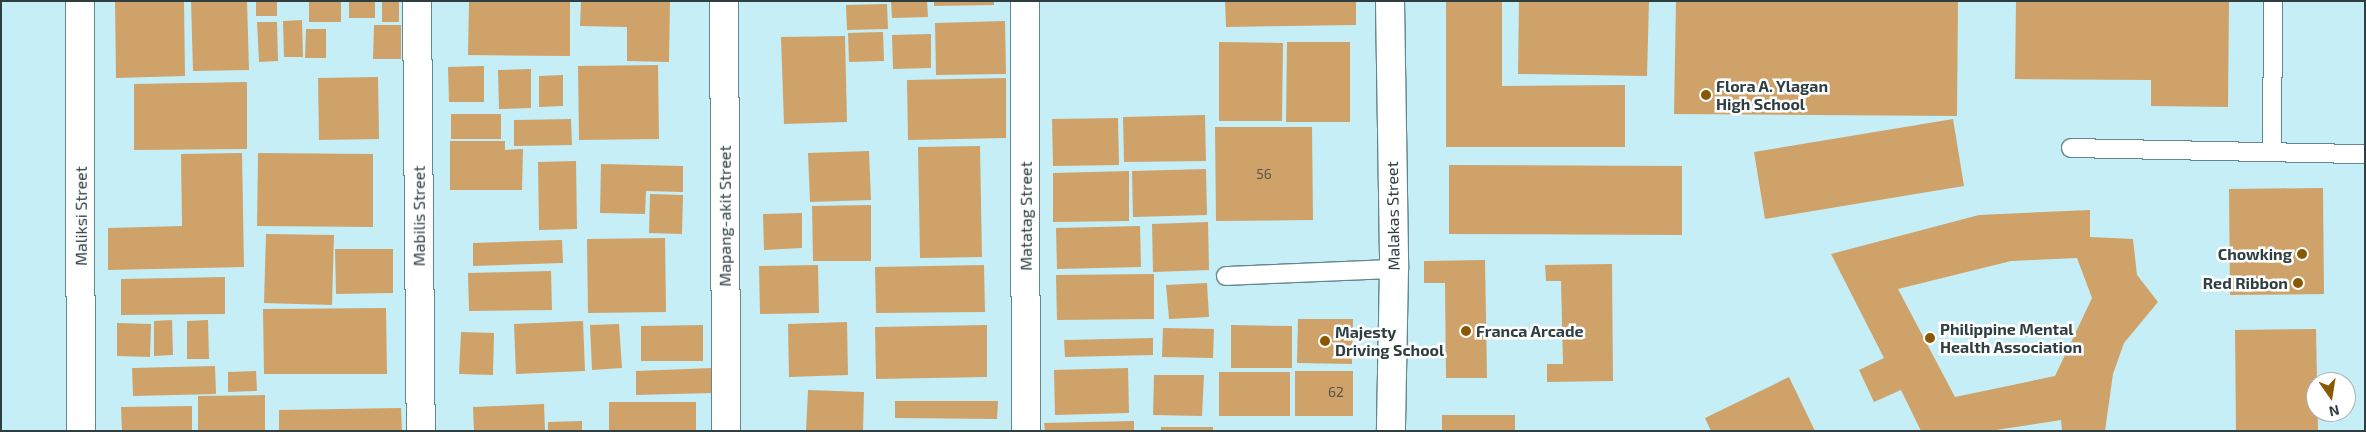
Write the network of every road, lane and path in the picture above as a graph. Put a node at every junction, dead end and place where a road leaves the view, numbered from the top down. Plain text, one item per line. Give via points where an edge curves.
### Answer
1 (80, 1) edge
2 (417, 1) edge
3 (724, 1) edge
4 (1025, 1) edge
5 (1390, 1) edge
6 (2273, 1) edge
7 (2071, 148) dead end
8 (2272, 152) junction
9 (2365, 154) edge
10 (1394, 269) junction
11 (1226, 276) dead end
12 (81, 431) edge
13 (421, 431) edge
14 (726, 431) edge
15 (1026, 431) edge
16 (1391, 431) edge

1 - 12 street, Maliksi Street
2 - 13 street, Mabilis Street
3 - 14 street, Mapang-akit Street
4 - 15 street, Matatag Street
5 - 10 street, Malakas Street
6 - 8 lane
7 - 8 lane
8 - 9 lane
10 - 11 lane
10 - 16 street, Malakas Street

